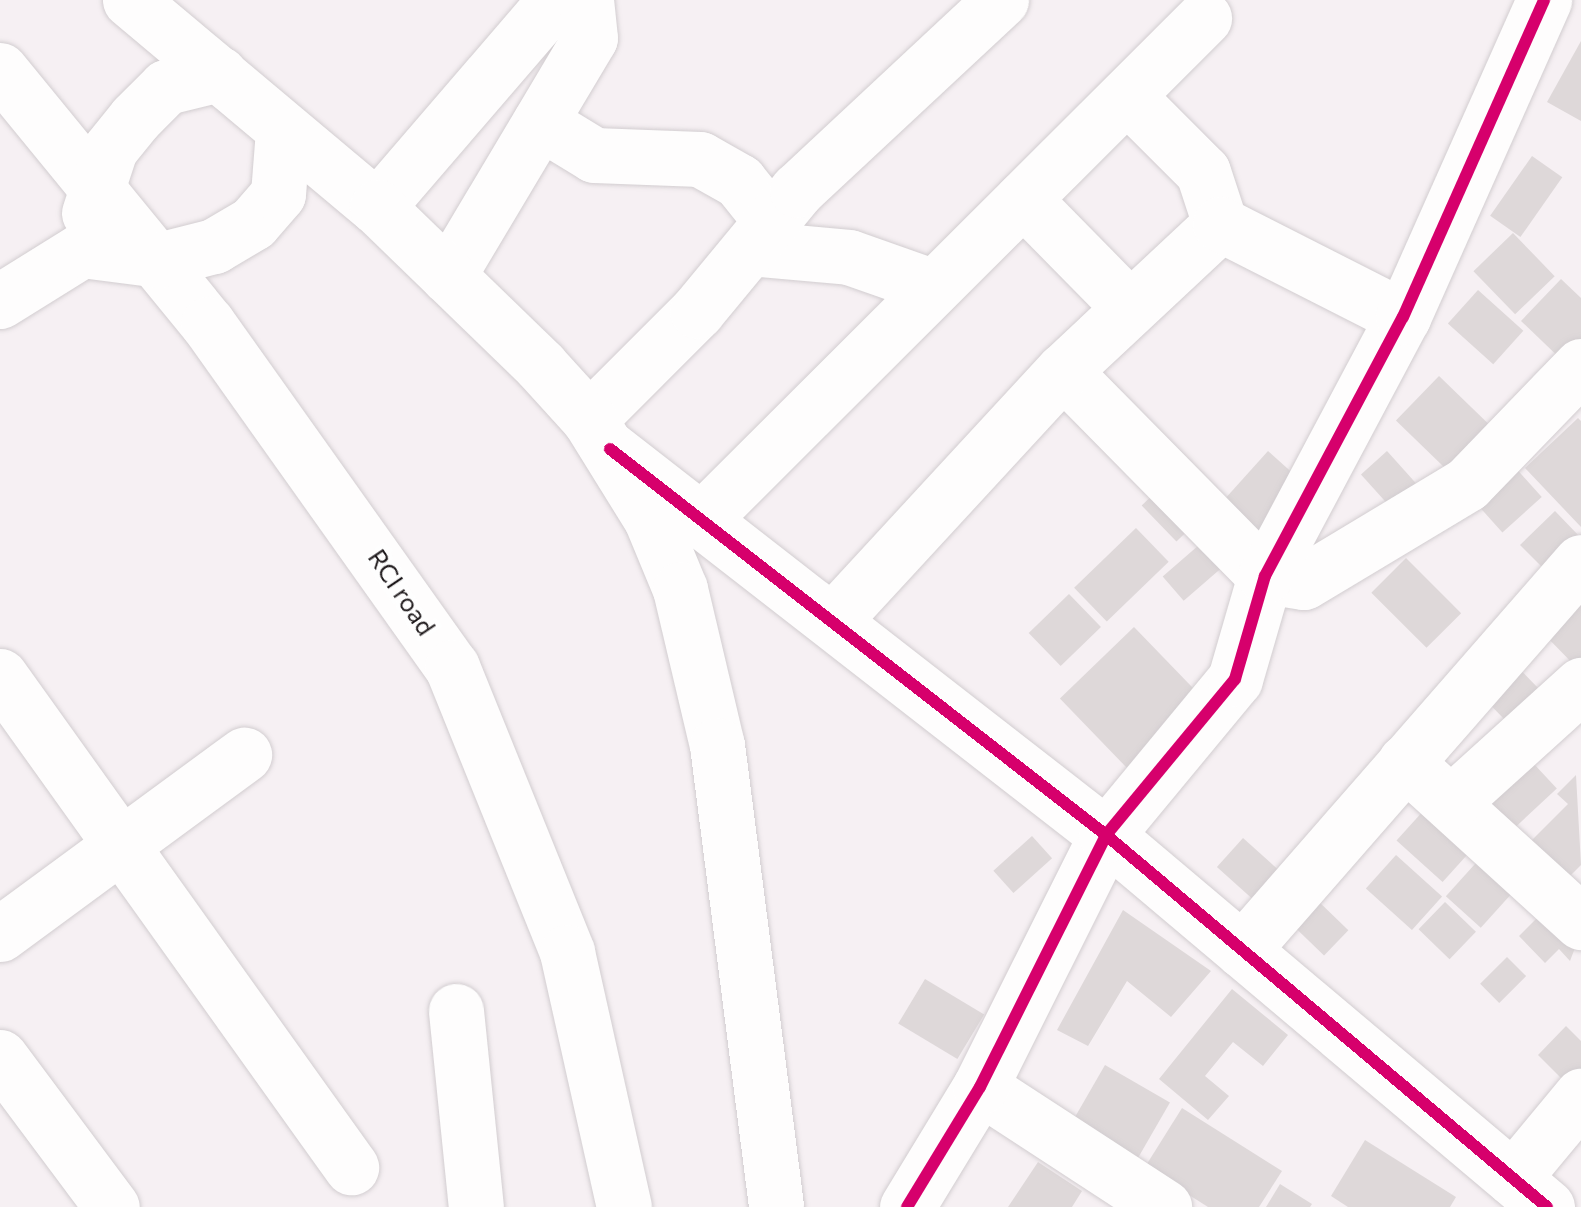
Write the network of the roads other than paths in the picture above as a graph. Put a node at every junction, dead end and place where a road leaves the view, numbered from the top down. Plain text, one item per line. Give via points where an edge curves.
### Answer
1 (130, 0) edge
2 (555, 0) edge
3 (586, 0) edge
4 (1001, 0) edge
5 (1544, 0) edge
6 (1204, 18) dead end
7 (0, 70) edge
8 (219, 74) junction
9 (1127, 96) junction
10 (540, 122) junction
11 (283, 130) junction
12 (95, 181) junction
13 (1023, 199) junction
14 (378, 207) junction
15 (1220, 224) junction
16 (761, 235) junction
17 (82, 250) junction
18 (159, 260) junction
19 (448, 276) junction
20 (934, 288) junction
21 (0, 301) edge
22 (1128, 307) junction
23 (1403, 316) junction
24 (1581, 366) edge
25 (1062, 371) junction
26 (600, 434) junction
27 (703, 518) junction
28 (1581, 562) edge
29 (1265, 576) junction
30 (833, 620) junction
31 (0, 676) edge
32 (1581, 685) edge
33 (244, 755) dead end
34 (1405, 762) junction
35 (1453, 801) junction
36 (1106, 835) junction
37 (120, 844) junction
38 (1581, 922) edge
39 (0, 934) edge
40 (1242, 950) junction
41 (456, 1011) dead end
42 (0, 1057) edge
43 (980, 1087) junction
44 (1581, 1096) edge
45 (350, 1166) dead end
46 (1530, 1192) edge
47 (112, 1207) edge
48 (476, 1207) edge
49 (624, 1207) edge
50 (776, 1207) edge
51 (908, 1207) edge
52 (1164, 1207) edge

1 - 8 street
2 - 14 street
3 - 10 street via 590,38
4 - 16 street
5 - 23 street
6 - 9 street
7 - 12 street, RCI road
8 - 11 street
8 - 12 street via 166,87 110,149
9 - 13 street
9 - 15 street via 1202,172
10 - 16 street via 594,155 700,160 739,180
10 - 19 street
11 - 14 street
11 - 18 street via 278,194 253,223 214,246
12 - 17 street
12 - 18 street, RCI road
13 - 20 street
13 - 22 street
14 - 19 street
15 - 22 street
15 - 23 street
16 - 20 street
16 - 26 street
17 - 18 street
17 - 21 street
18 - 49 street, RCI road via 452,667 567,952
19 - 26 street
20 - 27 street
22 - 25 street
23 - 29 street
24 - 29 street via 1467,484 1304,582
25 - 29 street
25 - 30 street
26 - 27 street
26 - 50 street via 651,519 698,658
27 - 30 street
28 - 34 street
29 - 36 street via 1235,679
30 - 36 street
31 - 37 street
32 - 35 street
33 - 37 street
34 - 35 street
34 - 40 street
35 - 38 street
36 - 40 street
36 - 43 street
37 - 39 street
37 - 45 street
40 - 46 street
41 - 48 street
42 - 47 street
43 - 51 street
43 - 52 street
44 - 46 street

